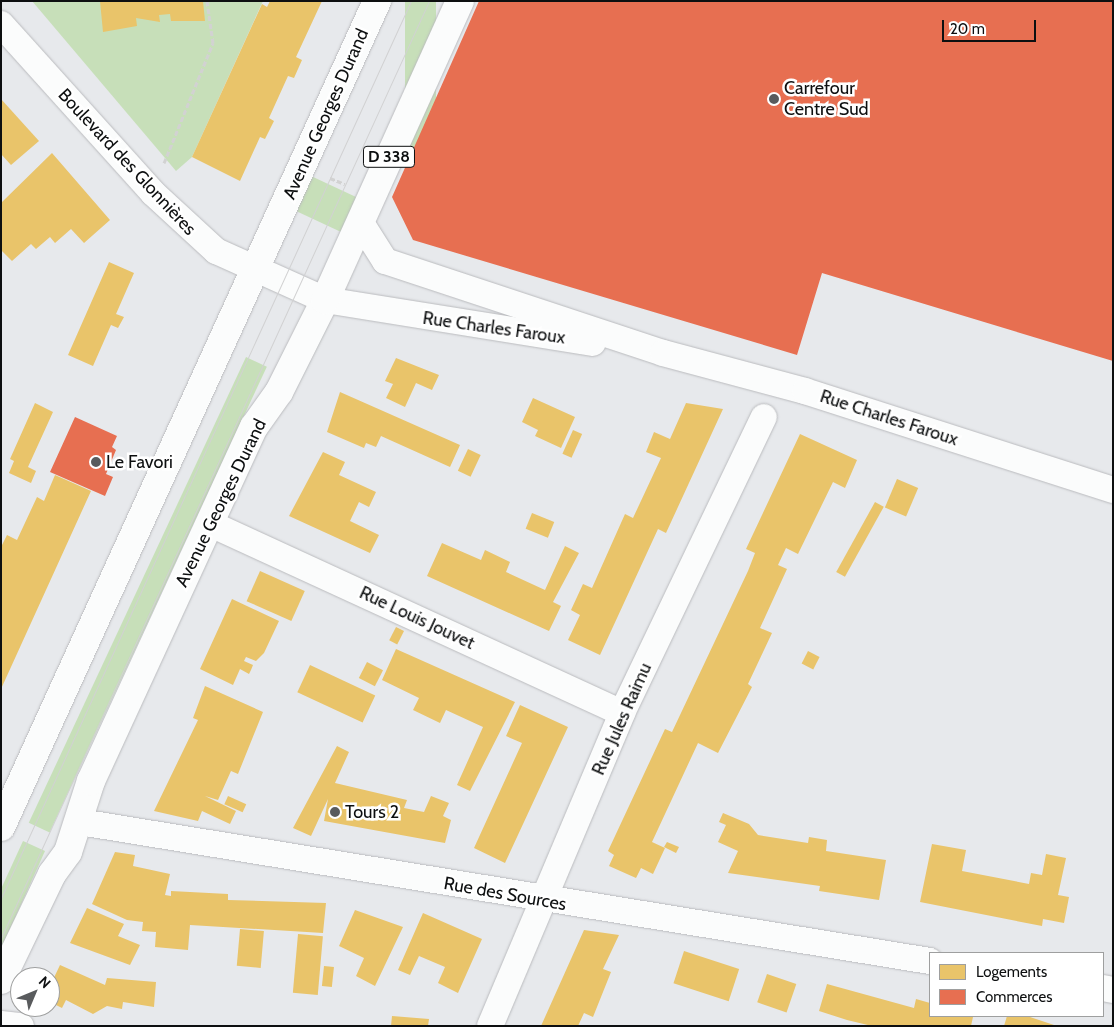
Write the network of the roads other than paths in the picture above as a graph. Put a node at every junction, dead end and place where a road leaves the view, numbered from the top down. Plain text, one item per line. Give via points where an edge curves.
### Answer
1 (377, 1) edge
2 (460, 1) edge
3 (1, 24) edge
4 (361, 223) junction
5 (254, 272) junction
6 (325, 300) junction
7 (663, 353) junction
8 (764, 417) dead end
9 (1113, 490) edge
10 (211, 524) junction
11 (622, 712) junction
12 (80, 822) junction
13 (1, 827) edge
14 (546, 900) junction
15 (929, 961) edge
16 (1, 980) edge
17 (1, 1024) edge
18 (20, 1026) edge
19 (490, 1026) edge

1 - 5 main road, Avenue Georges Durand
2 - 4 main road, Avenue Georges Durand / D 338
3 - 5 street, Boulevard des Glonnières via 189,231
4 - 6 main road, Avenue Georges Durand / D 338
4 - 7 street, Rue Charles Faroux via 385,261
5 - 6 street, Boulevard des Glonnières
5 - 13 main road, Avenue Georges Durand
6 - 7 street, Rue Charles Faroux
6 - 10 main road, Avenue Georges Durand via 279,392 254,427
7 - 9 street, Rue Charles Faroux via 805,391
8 - 11 street, Rue Jules Raimu
10 - 11 street, Rue Louis Jouvet
10 - 12 main road, Avenue Georges Durand via 91,781
11 - 14 street, Rue Jules Raimu
12 - 14 street, Rue des Sources
12 - 16 main road, Avenue Georges Durand
14 - 15 street, Rue des Sources
14 - 19 street, Rue Jules Raimu
17 - 18 street

